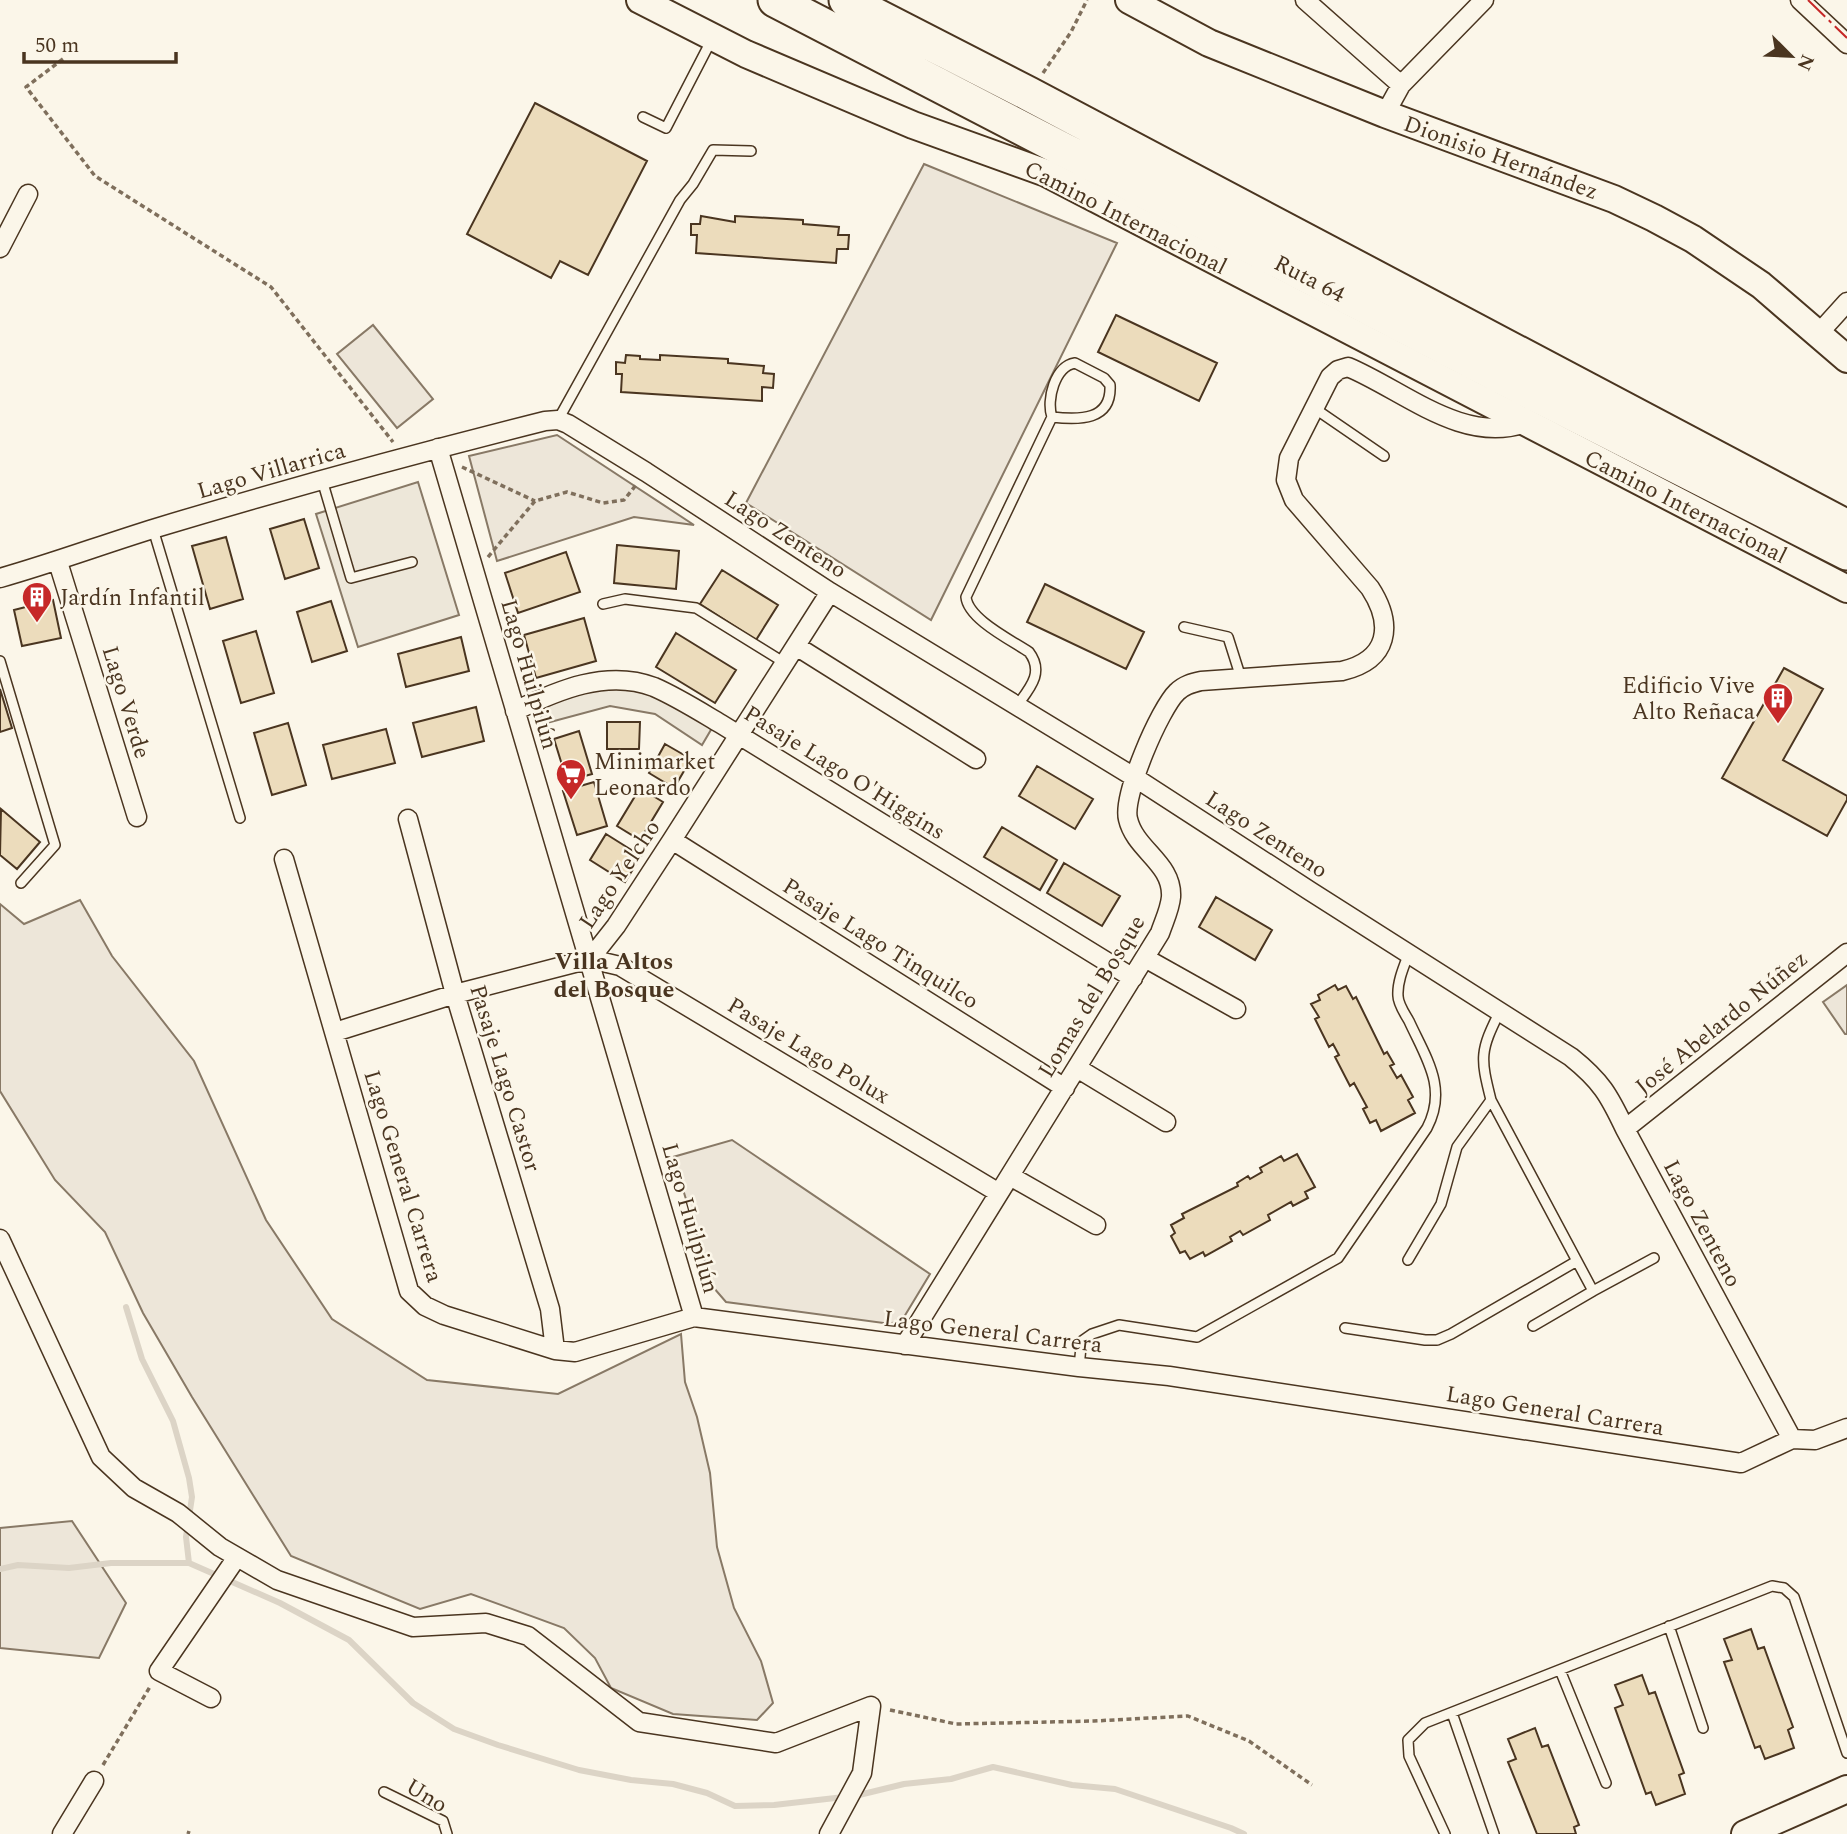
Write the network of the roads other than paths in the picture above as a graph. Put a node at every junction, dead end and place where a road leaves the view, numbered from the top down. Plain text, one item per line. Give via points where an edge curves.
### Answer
1 (640, 0) edge
2 (775, 0) edge
3 (846, 0) edge
4 (1129, 0) edge
5 (1305, 0) edge
6 (1484, 0) edge
7 (1800, 0) edge
8 (713, 37) junction
9 (1847, 44) edge
10 (1401, 85) junction
11 (1385, 114) junction
12 (643, 117) dead end
13 (751, 151) dead end
14 (28, 194) dead end
15 (0, 248) edge
16 (1847, 303) edge
17 (1819, 333) junction
18 (1847, 359) edge
19 (1314, 408) junction
20 (1052, 417) junction
21 (558, 420) junction
22 (1524, 423) junction
23 (440, 453) junction
24 (1384, 456) dead end
25 (322, 480) junction
26 (1847, 527) edge
27 (153, 529) junction
28 (1847, 554) edge
29 (58, 562) junction
30 (412, 562) dead end
31 (0, 578) edge
32 (1847, 589) edge
33 (830, 592) junction
34 (603, 604) dead end
35 (1184, 627) dead end
36 (796, 646) junction
37 (0, 661) edge
38 (785, 663) junction
39 (1241, 678) junction
40 (1016, 707) junction
41 (515, 710) junction
42 (738, 735) junction
43 (976, 759) dead end
44 (1134, 777) junction
45 (136, 817) dead end
46 (240, 818) dead end
47 (408, 819) dead end
48 (672, 840) junction
49 (284, 859) dead end
50 (21, 883) dead end
51 (1409, 953) junction
52 (1847, 953) edge
53 (1145, 958) junction
54 (590, 959) junction
55 (1133, 978) junction
56 (455, 994) junction
57 (1236, 1009) dead end
58 (1500, 1011) junction
59 (335, 1032) junction
60 (1077, 1068) junction
61 (1065, 1088) junction
62 (1491, 1100) junction
63 (1166, 1122) dead end
64 (1625, 1129) junction
65 (1010, 1176) junction
66 (999, 1193) junction
67 (1096, 1225) dead end
68 (0, 1239) edge
69 (1654, 1258) dead end
70 (1408, 1260) dead end
71 (1577, 1261) junction
72 (1593, 1291) junction
73 (694, 1317) junction
74 (1533, 1326) dead end
75 (1345, 1328) dead end
76 (905, 1345) junction
77 (555, 1350) junction
78 (1079, 1367) junction
79 (1847, 1428) edge
80 (1792, 1439) junction
81 (237, 1557) junction
82 (1669, 1626) junction
83 (1560, 1670) junction
84 (212, 1698) dead end
85 (1452, 1713) junction
86 (1703, 1728) dead end
87 (1847, 1753) edge
88 (94, 1781) road end
89 (1606, 1783) dead end
90 (1847, 1789) edge
91 (384, 1792) dead end
92 (62, 1834) edge
93 (447, 1834) edge
94 (829, 1834) edge
95 (1445, 1834) edge
96 (1494, 1834) edge
97 (1745, 1834) edge

1 - 8 main road, Camino Internacional
2 - 28 highway, Ruta 64
3 - 26 highway, Ruta 64
4 - 11 main road, Dionisio Hernández via 1209,44
5 - 10 street
6 - 10 street
7 - 9 street
8 - 12 lane via 666,128
8 - 22 main road, Camino Internacional via 913,125 1046,173
10 - 11 street
11 - 17 main road, Dionisio Hernández via 1654,218 1728,261
13 - 21 lane via 713,150 680,200
14 - 15 street
16 - 17 street
17 - 18 main road, Dionisio Hernández
19 - 22 street, Lomas del Bosque via 1331,377 1348,368 1459,423 1483,429
19 - 24 lane
19 - 39 street, Lomas del Bosque via 1289,458 1286,480 1294,500 1380,604 1384,621 1380,648 1360,667 1351,669
20 - 20 lane via 1076,420 1101,411 1108,402 1110,385 1075,363 1067,364 1049,399
20 - 40 lane via 966,597 974,615 1033,657 1034,682
21 - 23 street, Lago Villarrica
21 - 33 street, Lago Zenteno
22 - 32 main road, Camino Internacional
23 - 25 street, Lago Villarrica via 405,457
23 - 41 street, Lago Huilpilún
25 - 27 street, Lago Villarrica
25 - 30 lane via 351,578
27 - 29 street, Lago Villarrica
27 - 46 lane
29 - 31 street, Lago Villarrica
29 - 45 street, Lago Verde
33 - 36 street, Lago Yelcho
33 - 40 street, Lago Zenteno
34 - 38 lane via 625,599 696,608
35 - 39 lane via 1227,637
36 - 38 street, Lago Yelcho
36 - 43 street
37 - 50 lane via 55,845
38 - 42 street, Lago Yelcho
39 - 44 street, Lomas del Bosque via 1201,681 1177,692
40 - 44 street, Lago Zenteno
41 - 42 street, Pasaje Lago O'Higgins via 580,685 628,680 674,697
41 - 54 street, Lago Huilpilún
42 - 48 street, Lago Yelcho
42 - 55 street, Pasaje Lago O'Higgins
44 - 51 street, Lago Zenteno
44 - 53 street, Lomas del Bosque via 1127,817 1143,848 1164,869 1171,896 1160,933
47 - 56 street, Pasaje Lago Castor
48 - 54 street, Lago Yelcho
48 - 61 street, Pasaje Lago Tinquilco
49 - 59 street, Lago General Carrera
51 - 58 street, Lago Zenteno
51 - 78 lane via 1398,997 1434,1077 1435,1114 1338,1258 1197,1337 1119,1325 1093,1334 1082,1344
52 - 64 street, José Abelardo Núñez
53 - 55 street, Lomas del Bosque
53 - 57 street
54 - 56 street, Lago Yelcho
54 - 66 street, Pasaje Lago Polux via 620,966
54 - 73 street, Lago Huilpilún
55 - 60 street, Lomas del Bosque
56 - 59 street, Lago Yelcho
56 - 77 street, Pasaje Lago Castor via 550,1309
58 - 62 lane via 1483,1048
58 - 64 street, Lago Zenteno via 1594,1076
59 - 77 street, Lago General Carrera via 408,1291 444,1315
60 - 61 street, Lomas del Bosque
60 - 63 street
61 - 65 street, Lomas del Bosque
62 - 70 lane via 1457,1147 1441,1204
62 - 71 lane
64 - 80 street, Lago Zenteno
65 - 66 street, Lomas del Bosque
65 - 67 street
66 - 76 street, Lomas del Bosque
68 - 81 street via 101,1457 134,1488 178,1513
69 - 72 lane
71 - 72 lane
71 - 75 lane via 1437,1340
72 - 74 lane
73 - 76 street, Lago General Carrera
73 - 77 street, Lago General Carrera via 592,1349
76 - 78 street, Lago General Carrera
78 - 80 street, Lago General Carrera via 1169,1376 1741,1463
79 - 80 street, Lago General Carrera via 1815,1440
81 - 84 street via 159,1671
81 - 94 street via 277,1580 413,1627 486,1623 528,1636 639,1722 776,1743 871,1706 862,1773
82 - 83 lane
82 - 86 lane
82 - 87 lane via 1766,1588 1778,1586 1789,1592
83 - 85 lane
83 - 89 lane
85 - 95 lane via 1425,1723 1408,1740 1409,1756
85 - 96 lane
88 - 92 street
90 - 97 main road
91 - 93 lane, Uno via 443,1821

